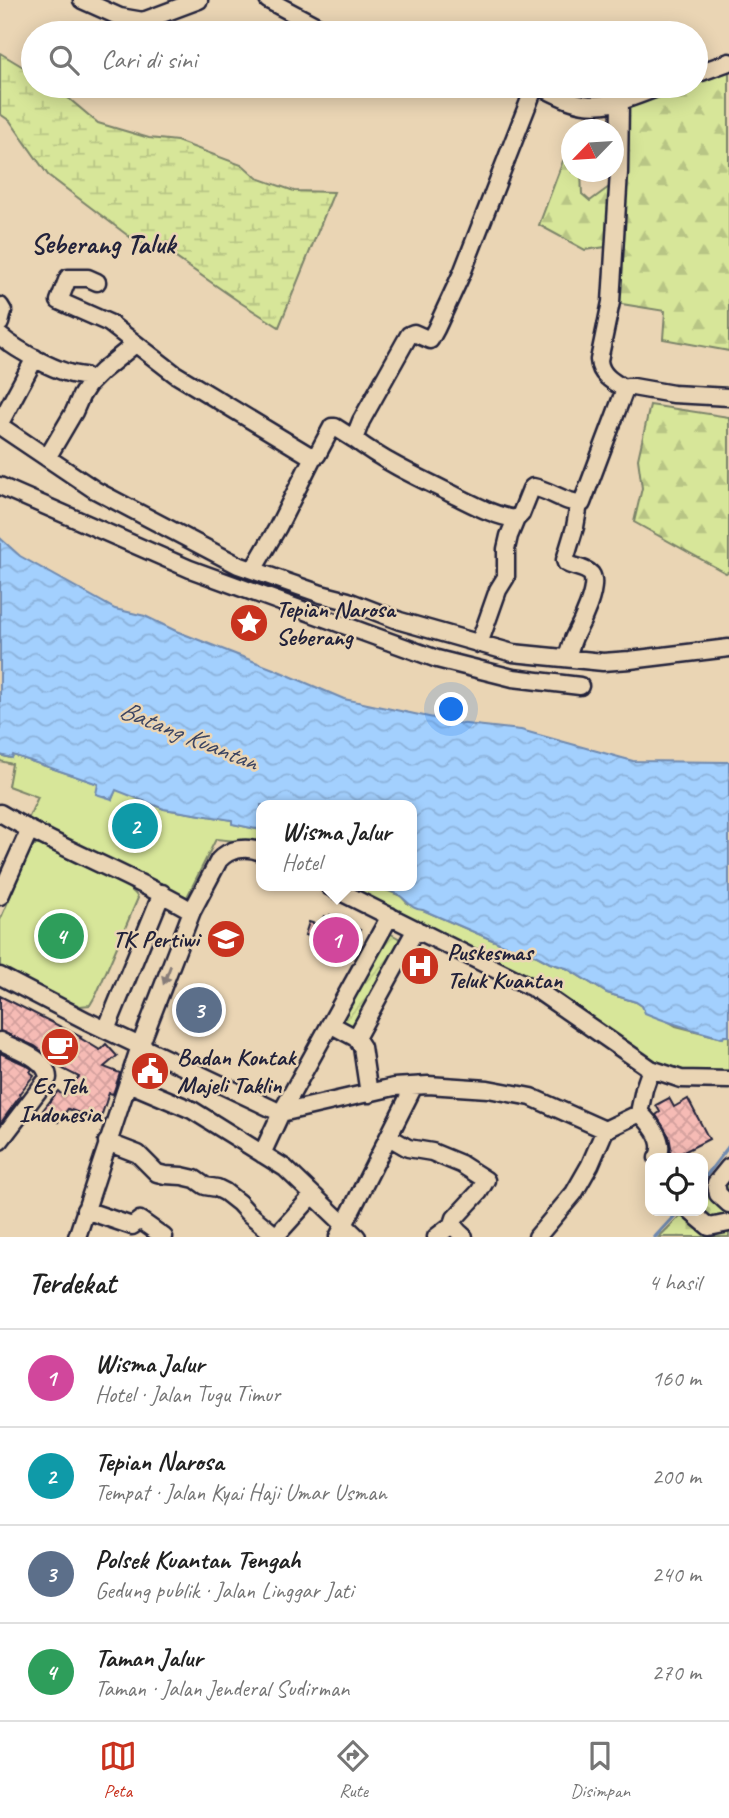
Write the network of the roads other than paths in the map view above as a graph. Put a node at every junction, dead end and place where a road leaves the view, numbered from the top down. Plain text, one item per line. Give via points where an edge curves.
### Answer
1 (82, 0) edge
2 (199, 0) edge
3 (268, 0) edge
4 (138, 21) edge
5 (146, 21) edge
6 (307, 21) edge
7 (729, 62) edge
8 (708, 70) edge
9 (531, 98) edge
10 (564, 98) edge
11 (630, 98) edge
12 (620, 102) junction
13 (97, 282) dead end
14 (0, 306) edge
15 (0, 323) edge
16 (0, 336) edge
17 (135, 344) junction
18 (35, 358) junction
19 (90, 383) junction
20 (625, 390) junction
21 (729, 397) edge
22 (0, 424) edge
23 (354, 439) junction
24 (47, 457) junction
25 (313, 457) junction
26 (0, 486) edge
27 (579, 504) junction
28 (516, 519) junction
29 (253, 570) junction
30 (479, 643) junction
31 (729, 648) edge
32 (567, 658) junction
33 (580, 686) dead end
34 (0, 814) edge
35 (29, 831) junction
36 (256, 850) edge
37 (339, 891) edge
38 (162, 893) junction
39 (0, 896) edge
40 (192, 911) junction
41 (390, 916) junction
42 (416, 929) junction
43 (0, 976) edge
44 (330, 1024) junction
45 (106, 1030) junction
46 (356, 1038) junction
47 (0, 1041) edge
48 (140, 1046) junction
49 (651, 1069) junction
50 (729, 1080) edge
51 (128, 1083) junction
52 (414, 1086) junction
53 (369, 1094) junction
54 (281, 1113) junction
55 (639, 1113) junction
56 (605, 1130) junction
57 (389, 1137) junction
58 (0, 1141) edge
59 (107, 1142) junction
60 (660, 1153) edge
61 (262, 1154) junction
62 (729, 1167) edge
63 (313, 1195) junction
64 (729, 1204) edge
65 (85, 1210) junction
66 (696, 1216) edge
67 (729, 1223) edge
68 (453, 1224) junction
69 (342, 1231) edge
70 (77, 1237) edge
71 (164, 1237) edge
72 (275, 1237) edge
73 (357, 1237) edge
74 (436, 1237) edge
75 (464, 1237) edge
76 (537, 1237) edge

1 - 4 street
2 - 5 street
3 - 6 street
7 - 8 street
9 - 23 street via 436,329 429,340 410,334
10 - 12 street via 589,105
11 - 12 street
12 - 20 street via 611,302 599,366
13 - 17 street via 68,278 59,301 109,323
14 - 15 street
16 - 18 street
17 - 19 street
17 - 25 street via 212,398
18 - 19 street via 84,376
18 - 22 street
19 - 24 street
20 - 21 street via 633,387
20 - 27 street
22 - 24 street
23 - 25 street via 332,427
23 - 28 street via 410,473 477,506
24 - 29 street via 95,490
25 - 29 street
26 - 33 street via 190,569 437,659 513,678
27 - 28 street via 533,487
27 - 32 street via 565,559 566,564 590,573 593,584
28 - 30 street via 506,548 506,577
29 - 30 street
30 - 32 street via 513,653
31 - 32 street via 603,662
34 - 35 street
35 - 38 street
35 - 39 street
36 - 40 street via 224,854
37 - 41 street
38 - 40 street
38 - 45 street
40 -> 48 street
41 - 42 street
41 - 44 street
42 - 46 street
42 - 49 street via 537,990
43 - 45 street
44 - 46 street
44 - 54 street
45 - 48 street
46 - 53 street via 365,1058
47 - 58 street via 35,1059 48,1074
48 - 51 street
48 - 54 street
49 - 50 street via 681,1079
49 - 55 street
51 - 59 street
51 - 61 street via 192,1111
52 - 53 street
52 - 56 street via 488,1089 531,1097
52 - 57 street
53 - 54 street
54 - 61 street
55 - 56 street
55 - 60 street via 660,1143
56 - 76 street via 574,1193
57 - 68 street via 408,1148 461,1164 486,1180
57 - 69 street
59 - 65 street
59 - 72 street via 138,1154 157,1172 195,1179 225,1192
61 - 63 street
62 - 64 street via 716,1183 718,1194
63 - 69 street
63 - 72 street
65 - 70 street
65 - 71 street via 132,1226 140,1220
66 - 67 street via 709,1227
68 - 74 street
68 - 75 street
69 - 73 street

